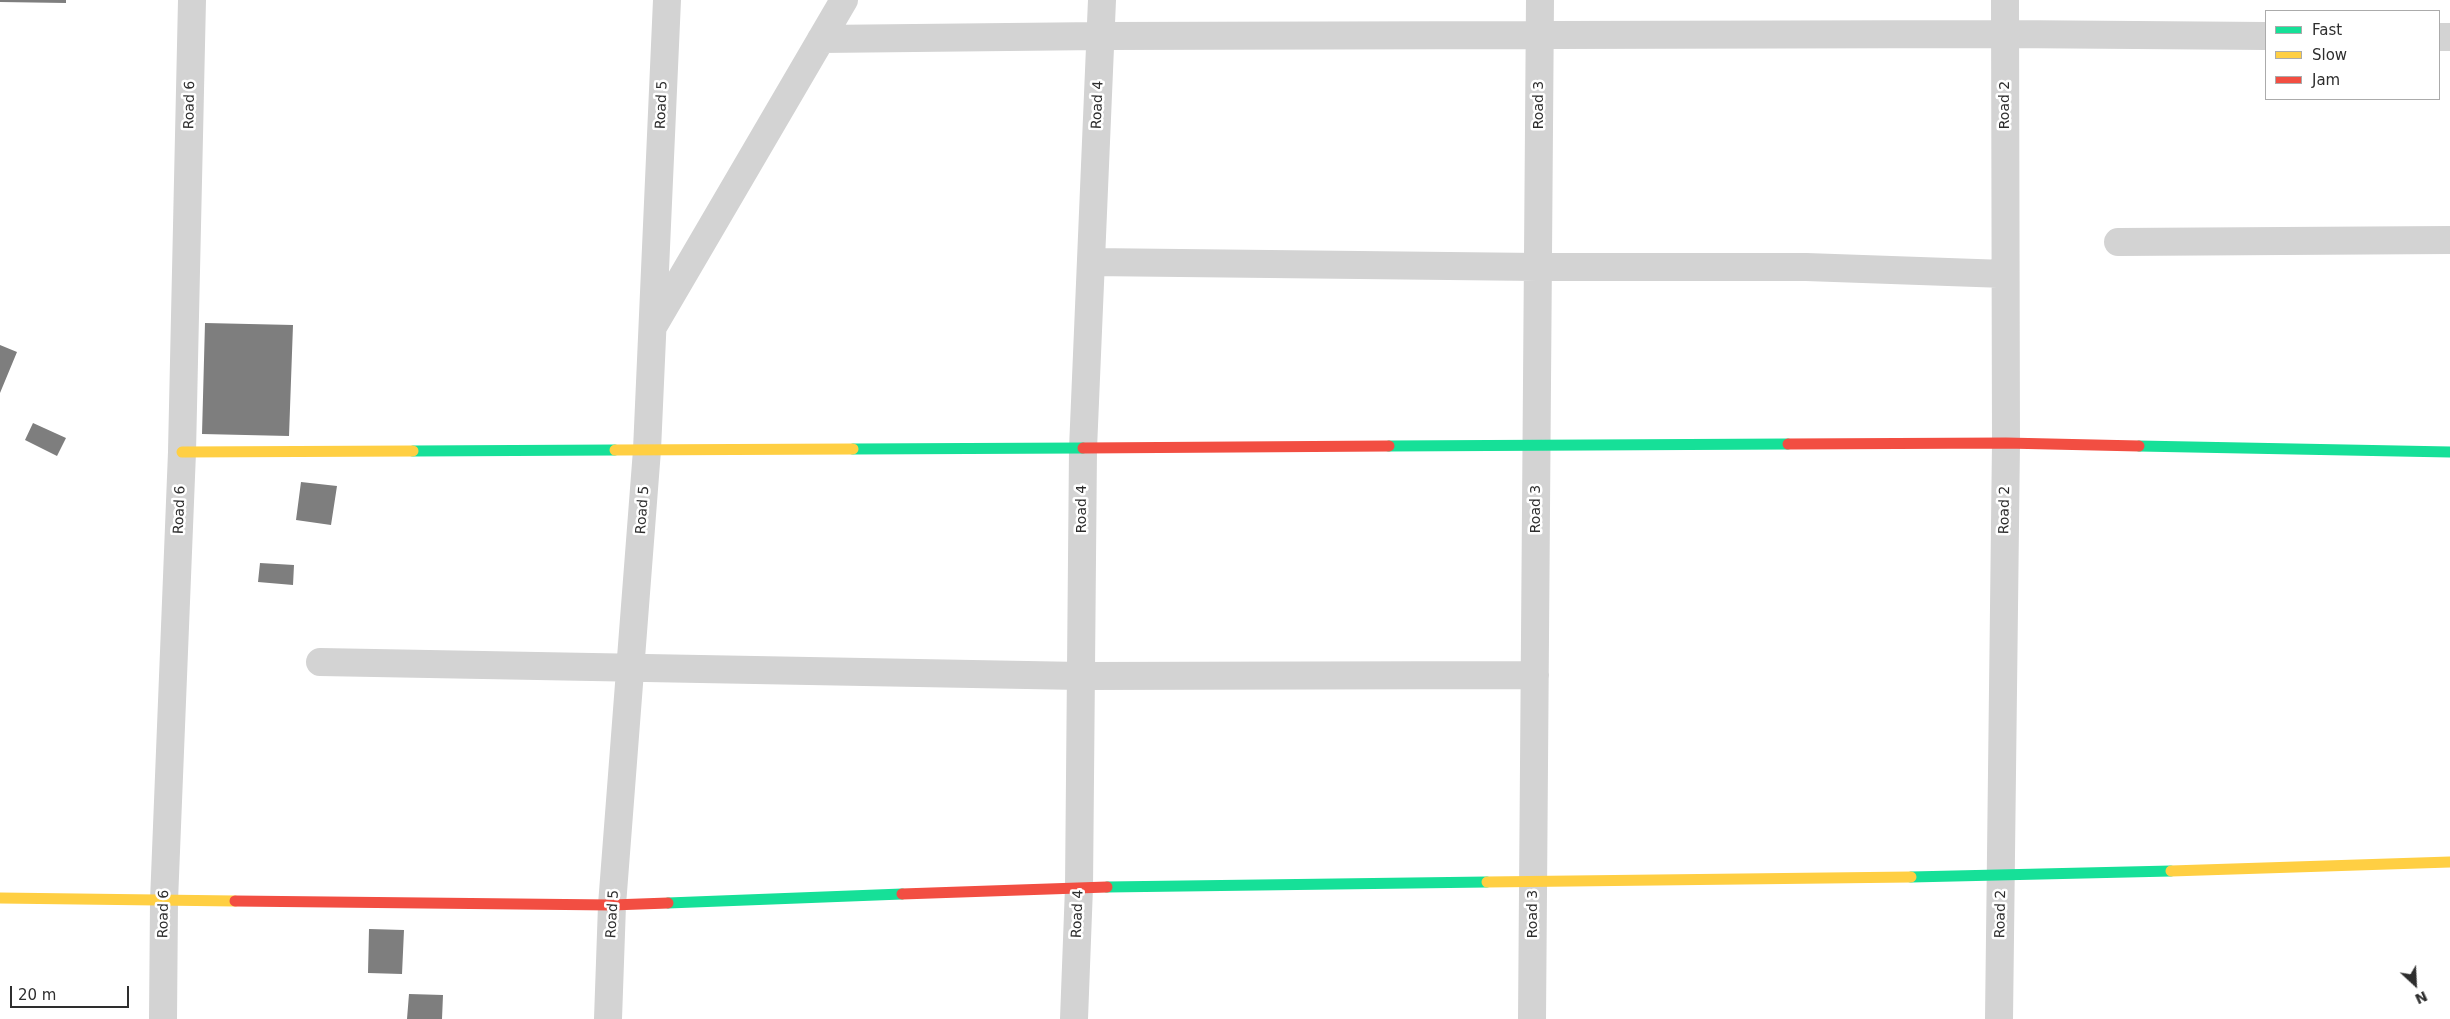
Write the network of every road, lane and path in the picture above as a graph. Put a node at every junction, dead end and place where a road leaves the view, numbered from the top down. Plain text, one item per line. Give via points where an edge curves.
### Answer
1 (192, 0) edge
2 (667, 0) edge
3 (844, 0) edge
4 (1102, 0) edge
5 (1540, 0) edge
6 (2005, 0) edge
7 (2005, 34) junction
8 (1101, 36) junction
9 (1540, 36) junction
10 (2265, 36) edge
11 (821, 39) junction
12 (2450, 240) edge
13 (2118, 242) dead end
14 (1091, 262) junction
15 (1538, 267) junction
16 (2005, 274) junction
17 (652, 328) junction
18 (2006, 443) junction
19 (1536, 445) junction
20 (1083, 449) junction
21 (647, 450) junction
22 (182, 452) junction
23 (2450, 452) edge
24 (320, 662) dead end
25 (631, 668) junction
26 (1535, 675) junction
27 (1081, 676) junction
28 (2450, 862) edge
29 (2002, 876) junction
30 (1533, 883) junction
31 (1079, 887) junction
32 (0, 898) edge
33 (164, 901) junction
34 (612, 905) junction
35 (163, 1019) edge
36 (608, 1019) edge
37 (1074, 1019) edge
38 (1532, 1019) edge
39 (1999, 1019) edge

1 - 22 street, Road 6
2 - 17 street, Road 5
3 - 11 street
4 - 8 street, Road 4
5 - 9 street, Road 3
6 - 7 street, Road 2
7 - 9 street
7 - 10 street
7 - 16 street, Road 2
8 - 9 street
8 - 11 street
8 - 14 street, Road 4
9 - 15 street, Road 3
11 - 17 street
12 - 13 street
14 - 15 street
14 - 20 street, Road 4
15 - 16 street via 1806,267
15 - 19 street, Road 3
16 - 18 street, Road 2
17 - 21 street, Road 5
18 - 19 street
18 - 23 street
18 - 29 street, Road 2
19 - 20 street
19 - 26 street, Road 3
20 - 21 street
20 - 27 street, Road 4
21 - 22 street
21 - 25 street, Road 5
22 - 33 street, Road 6
24 - 25 street
25 - 27 street
25 - 34 street, Road 5
26 - 27 street
26 - 30 street, Road 3
27 - 31 street, Road 4
28 - 29 street
29 - 30 street
29 - 39 street, Road 2
30 - 31 street
30 - 38 street, Road 3
31 - 34 street
31 - 37 street, Road 4
32 - 33 street
33 - 34 street
33 - 35 street, Road 6
34 - 36 street, Road 5

